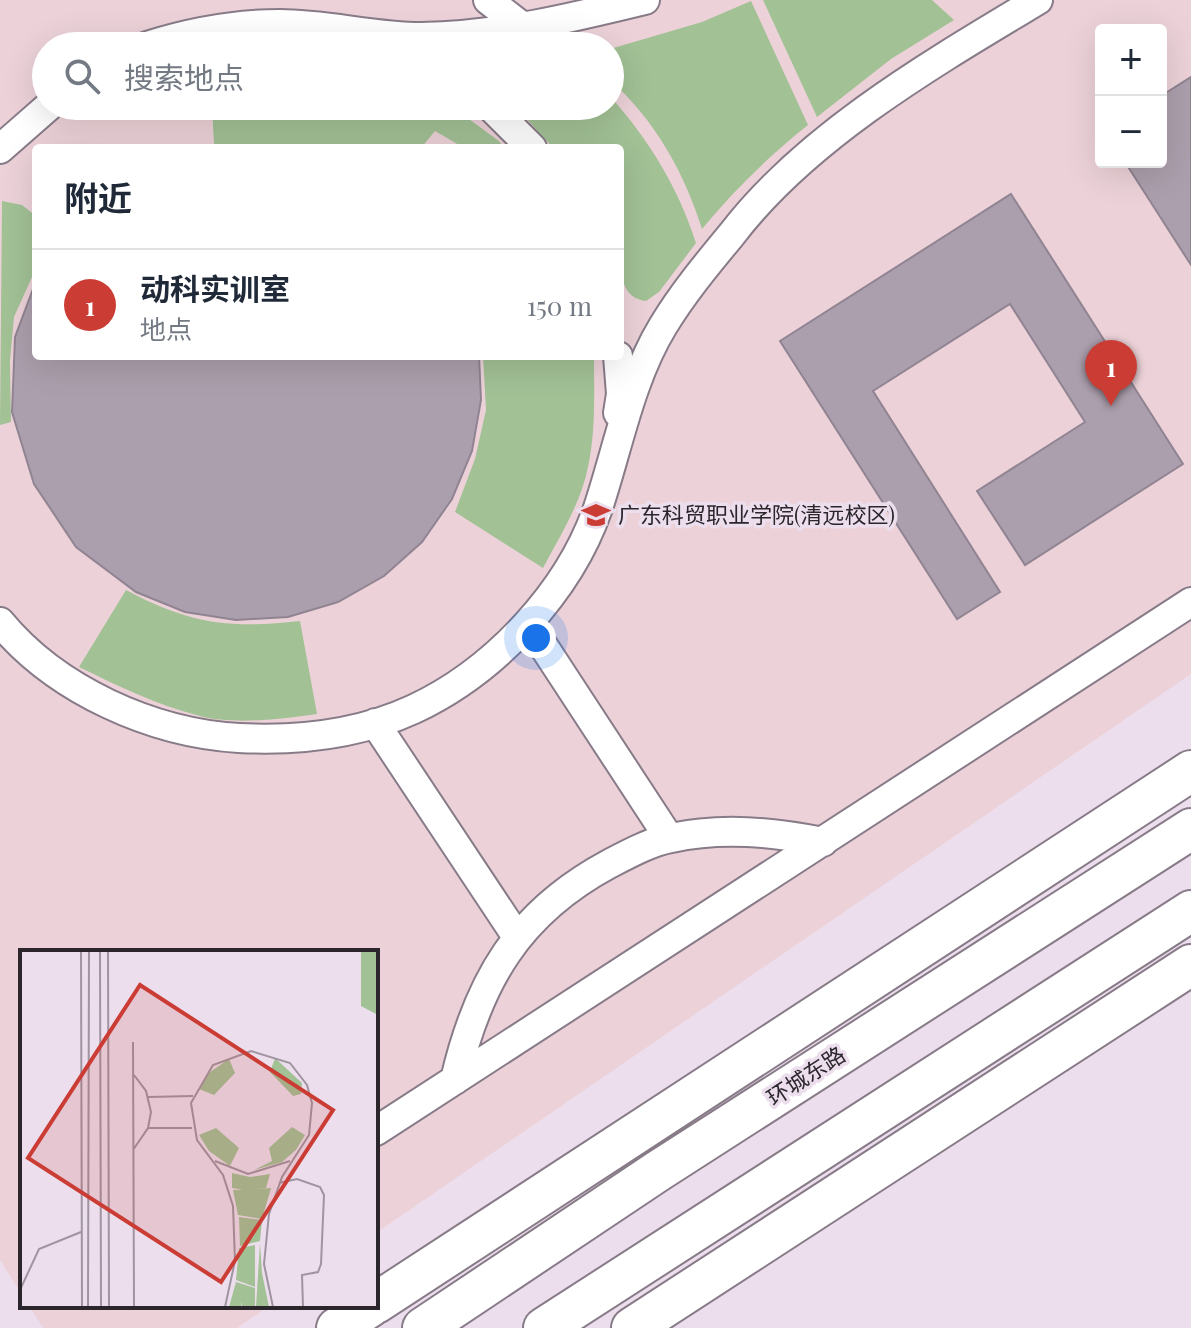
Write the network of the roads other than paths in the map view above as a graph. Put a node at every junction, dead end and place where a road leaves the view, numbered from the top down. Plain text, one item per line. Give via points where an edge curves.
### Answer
1 (488, 0) edge
2 (645, 0) edge
3 (1038, 0) edge
4 (523, 27) junction
5 (321, 28) junction
6 (197, 32) edge
7 (336, 32) edge
8 (364, 32) edge
9 (495, 32) edge
10 (33, 120) edge
11 (504, 120) edge
12 (528, 144) edge
13 (0, 149) edge
14 (618, 360) edge
15 (614, 454) junction
16 (1191, 602) edge
17 (0, 622) edge
18 (529, 624) junction
19 (375, 723) junction
20 (1191, 771) edge
21 (1191, 829) edge
22 (669, 838) junction
23 (823, 842) junction
24 (1191, 911) edge
25 (517, 937) junction
26 (932, 940) junction
27 (1191, 965) edge
28 (455, 1080) junction
29 (378, 1130) edge
30 (658, 1171) junction
31 (378, 1302) edge
32 (368, 1308) edge
33 (337, 1328) edge
34 (423, 1328) edge
35 (544, 1328) edge
36 (632, 1328) edge

1 - 4 street
2 - 4 street
3 - 15 street via 893,91 830,138 735,229 662,327
4 - 9 street
5 - 6 street via 282,24
5 - 7 street
5 - 8 street
10 - 13 street
11 - 12 street
14 - 15 street via 621,394
15 - 18 street via 597,511 571,565
16 - 23 street
17 - 19 street via 52,670 103,701 158,724 217,737 276,740
18 - 19 street via 446,690
18 - 22 street
19 - 25 street
20 - 26 main road
21 - 30 main road, 环城东路
22 - 23 street via 744,831
22 - 25 street via 586,876
23 - 28 street
24 - 35 main road
25 - 28 street via 478,1001
26 - 30 main road
26 - 31 main road
27 - 36 main road
28 - 29 street
30 - 34 main road, 环城东路
32 - 33 main road

